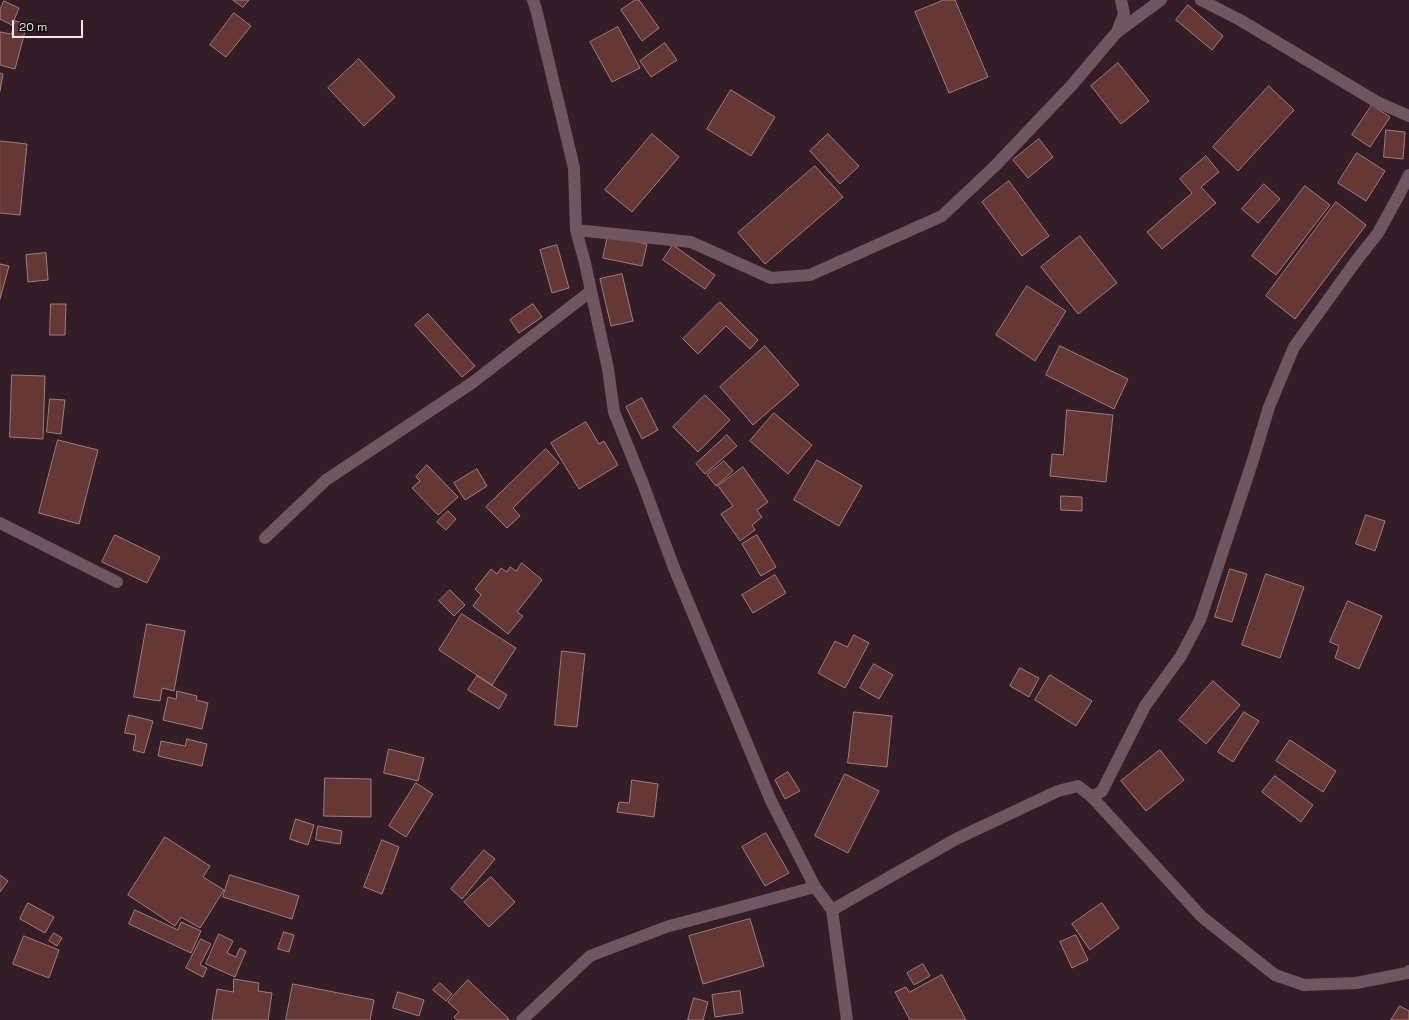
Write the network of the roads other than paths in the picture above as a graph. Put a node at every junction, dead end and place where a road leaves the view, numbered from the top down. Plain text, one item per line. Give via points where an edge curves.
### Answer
1 (533, 0) edge
2 (1121, 0) edge
3 (1161, 0) edge
4 (1200, 0) edge
5 (1116, 33) junction
6 (1409, 116) edge
7 (1409, 175) edge
8 (576, 230) junction
9 (591, 290) junction
10 (0, 523) edge
11 (265, 538) dead end
12 (117, 582) dead end
13 (1092, 797) junction
14 (816, 887) junction
15 (832, 910) junction
16 (1409, 971) edge
17 (522, 1020) edge
18 (847, 1020) edge

1 - 8 street via 574,168
2 - 5 street via 1124,14
3 - 5 street
4 - 6 street via 1247,24 1377,102
5 - 8 street via 1072,85 995,166 942,216 810,275 771,278 691,242
7 - 13 street via 1378,233 1294,347 1269,406 1200,620 1181,656 1145,706 1102,791
8 - 9 street
9 - 11 street via 472,383 326,480
9 - 14 street via 608,369 614,412 674,568 771,801
10 - 12 street
13 - 15 street via 1078,786 1058,791 956,839
13 - 16 street via 1202,917 1275,975 1304,985 1356,983
14 - 15 street
14 - 17 street via 666,927 590,956
15 - 18 street

